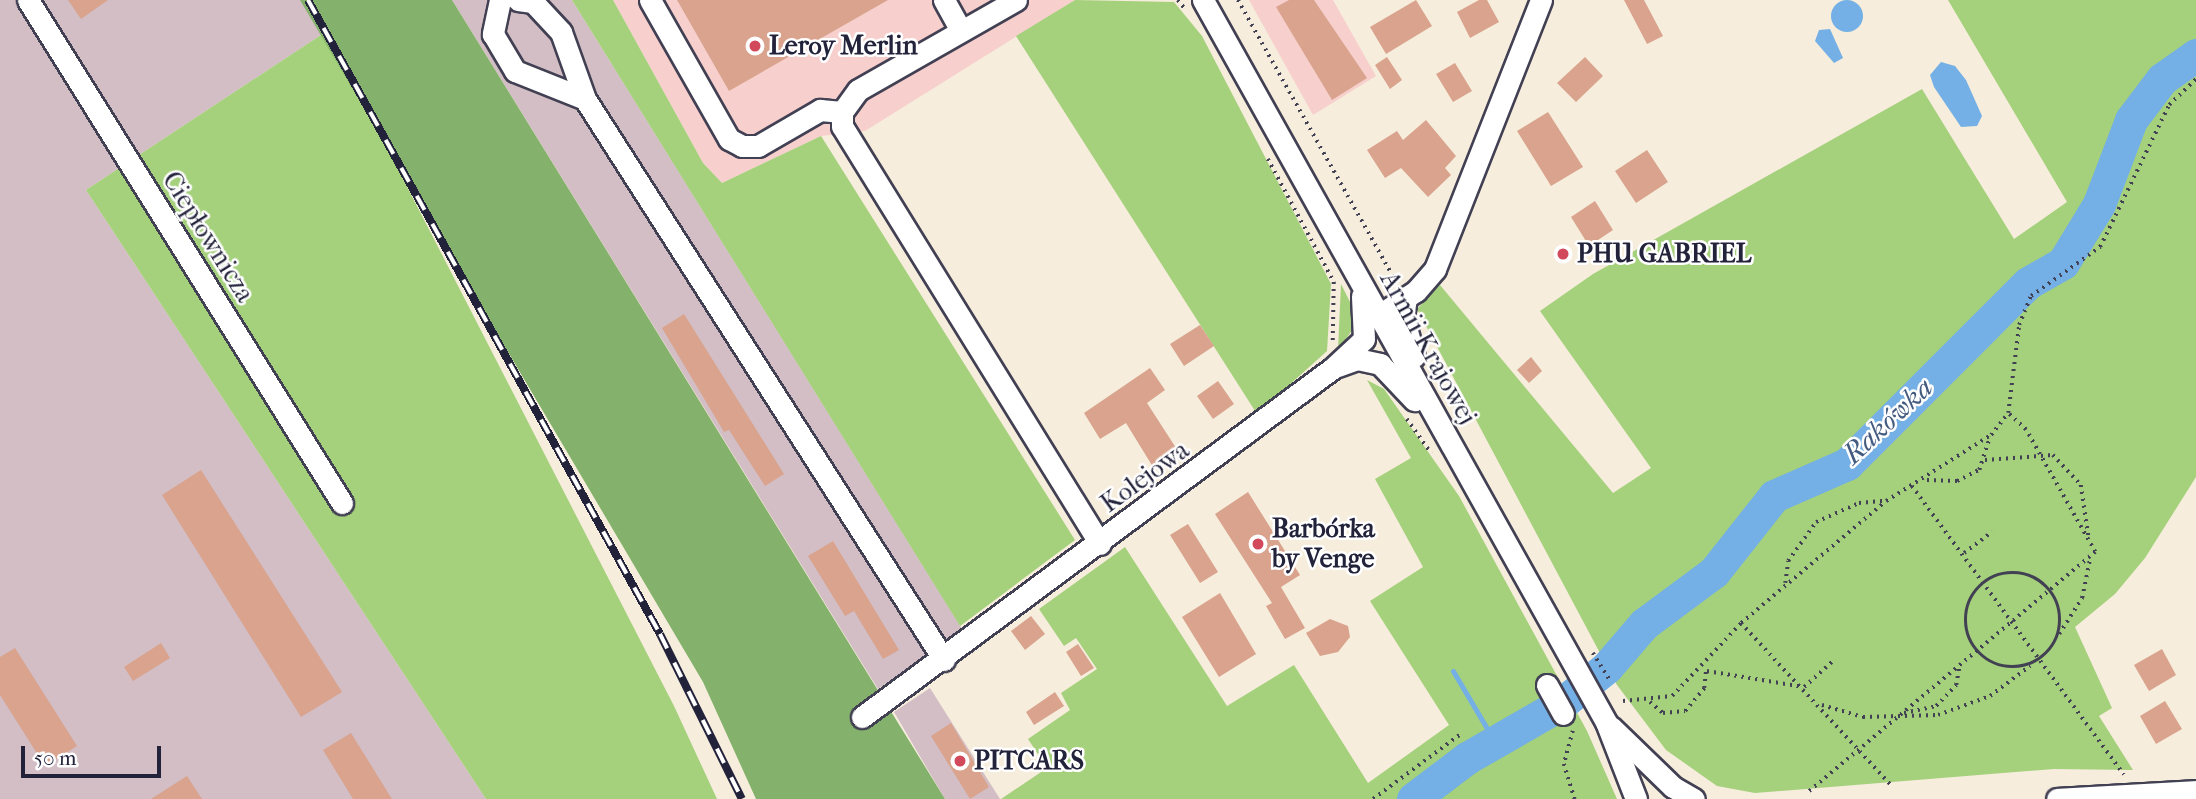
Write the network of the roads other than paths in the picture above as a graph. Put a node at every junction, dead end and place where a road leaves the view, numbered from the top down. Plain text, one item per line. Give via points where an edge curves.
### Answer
1 (27, 0) edge
2 (500, 0) edge
3 (518, 0) edge
4 (649, 0) edge
5 (944, 0) edge
6 (1016, 0) edge
7 (1203, 0) edge
8 (1541, 0) edge
9 (961, 31) junction
10 (585, 99) junction
11 (842, 112) junction
12 (1359, 280) junction
13 (1403, 292) junction
14 (1379, 315) junction
15 (1331, 360) junction
16 (1451, 448) junction
17 (342, 503) dead end
18 (1100, 544) junction
19 (944, 660) junction
20 (1547, 685) dead end
21 (862, 717) dead end
22 (1572, 719) road end
23 (1606, 722) junction
24 (2196, 791) edge
25 (1636, 799) edge
26 (1694, 799) edge
27 (2057, 799) edge

1 - 17 street, Ciepłownicza
2 - 10 street via 493,34 515,71
3 - 10 street via 533,2 561,32
4 - 11 street via 729,139 742,146 758,146 820,110
5 - 9 street
6 - 9 street
7 - 12 street, Armii Krajowej
8 - 13 street via 1435,270
9 - 11 street via 858,90
10 - 19 street
11 - 18 street via 847,136
12 - 13 street via 1382,294
12 - 14 street, Armii Krajowej
12 - 15 street, Kolejowa via 1367,324 1364,339
13 - 14 street
13 - 16 street via 1405,334
14 - 16 street, Armii Krajowej
15 - 16 street via 1380,364
15 - 18 street, Kolejowa
16 - 23 street, Armii Krajowej
18 - 19 street, Kolejowa
19 - 21 street, Kolejowa
20 - 22 street
23 - 25 street, Armii Krajowej
23 - 26 street, Armii Krajowej via 1673,788
24 - 27 street

